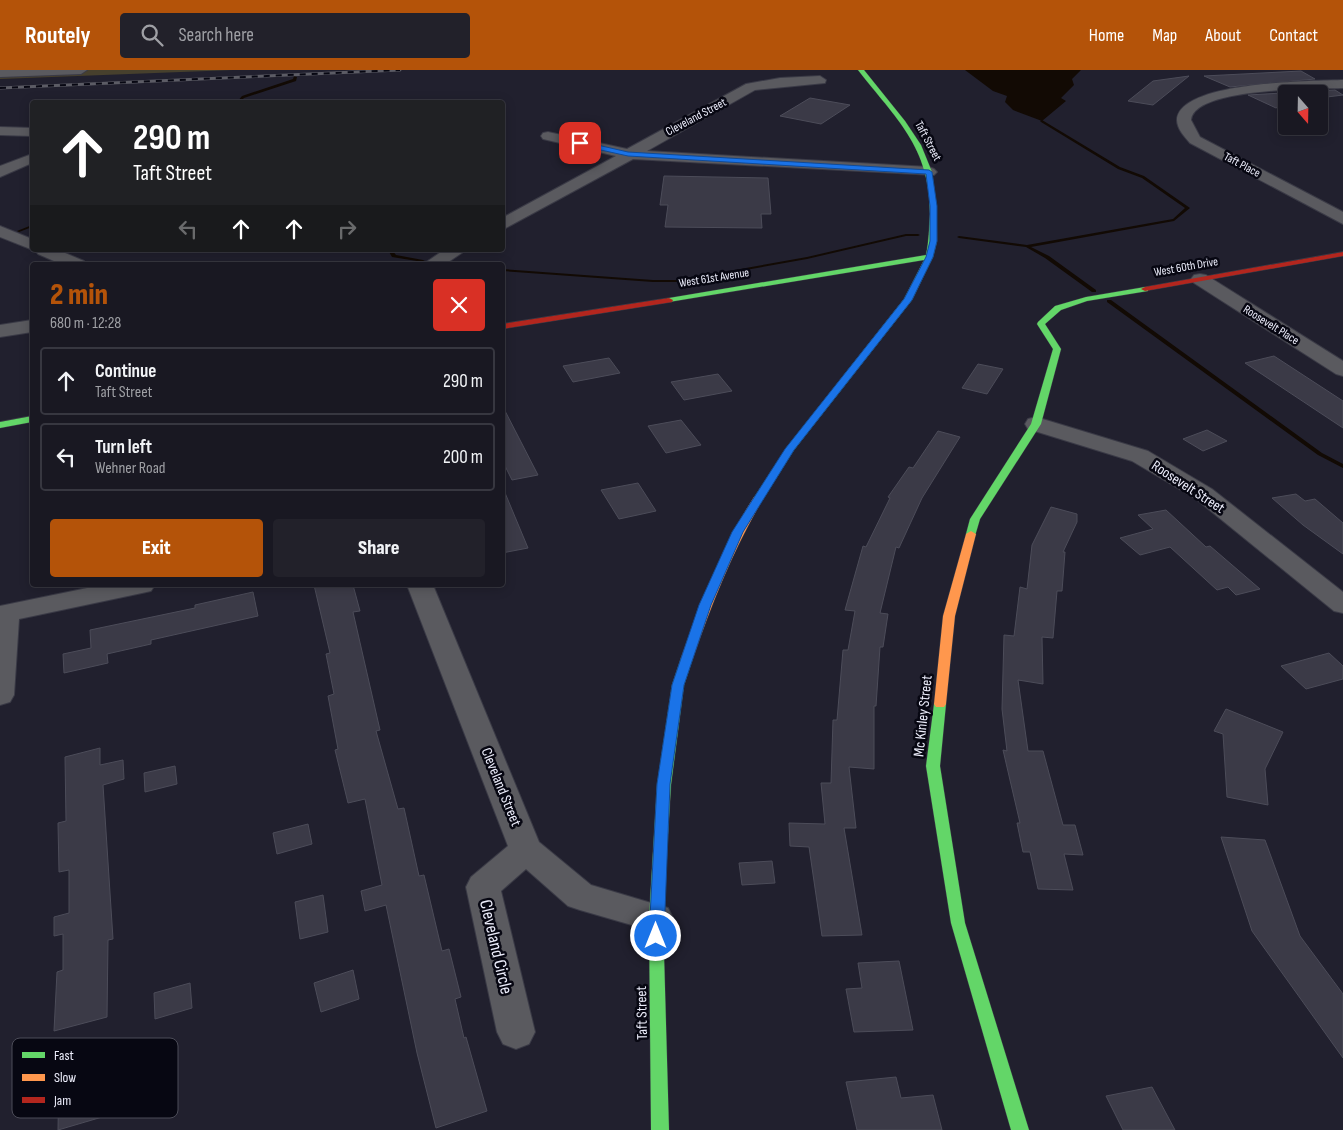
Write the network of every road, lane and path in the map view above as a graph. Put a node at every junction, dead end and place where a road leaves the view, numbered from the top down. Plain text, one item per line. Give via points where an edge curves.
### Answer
1 (81, 70) edge
2 (861, 70) edge
3 (0, 74) edge
4 (820, 80) dead end
5 (1343, 84) edge
6 (0, 132) edge
7 (30, 132) edge
8 (548, 136) dead end
9 (628, 154) junction
10 (30, 159) edge
11 (0, 172) edge
12 (929, 172) junction
13 (1343, 219) edge
14 (505, 223) edge
15 (0, 232) edge
16 (30, 244) edge
17 (49, 252) edge
18 (454, 252) edge
19 (1343, 254) edge
20 (929, 257) junction
21 (71, 262) edge
22 (436, 262) edge
23 (837, 272) junction
24 (884, 278) dead end
25 (1200, 279) junction
26 (899, 284) dead end
27 (910, 294) junction
28 (1041, 324) joint
29 (30, 326) edge
30 (505, 327) edge
31 (0, 330) edge
32 (1343, 370) edge
33 (30, 419) edge
34 (1036, 424) junction
35 (0, 425) edge
36 (132, 587) edge
37 (421, 587) edge
38 (1343, 605) edge
39 (3, 614) edge
40 (0, 695) edge
41 (526, 850) junction
42 (656, 918) junction
43 (516, 1032) dead end
44 (660, 1130) edge
45 (1020, 1130) edge

1 - 3 street
2 - 12 main road, Taft Street via 903,122 918,145
4 - 9 street, Cleveland Street via 751,87
5 - 13 street, Taft Place via 1252,89 1212,97 1199,102 1185,114 1187,130 1195,140
6 - 7 street
8 - 9 street
9 - 12 street
9 - 14 street, Cleveland Street
10 - 11 street
12 - 20 main road, Taft Street via 933,241
15 - 16 street
17 - 21 street
18 - 22 street
19 - 25 main road, West 60th Drive
20 - 23 main road, West 61st Avenue
20 - 27 main road, Taft Street
23 - 24 main road
23 - 30 main road, West 61st Avenue
25 - 28 main road, West 60th Drive via 1086,299 1058,308
25 - 32 street, Roosevelt Place
26 - 27 main road
27 - 42 main road, Taft Street via 790,449 738,532 705,605 678,685 664,784
28 - 34 main road, Mc Kinley Street via 1057,349
29 - 31 street
33 - 35 main road
34 - 38 street, Roosevelt Street via 1140,456 1156,465 1204,494
34 - 45 main road, Mc Kinley Street via 975,519 949,616 933,766 958,923
36 - 39 street
37 - 41 street, Cleveland Street
39 - 40 street
41 - 42 street, Cleveland Street via 580,896
41 - 43 street, Cleveland Circle via 483,887
42 - 44 main road, Taft Street

